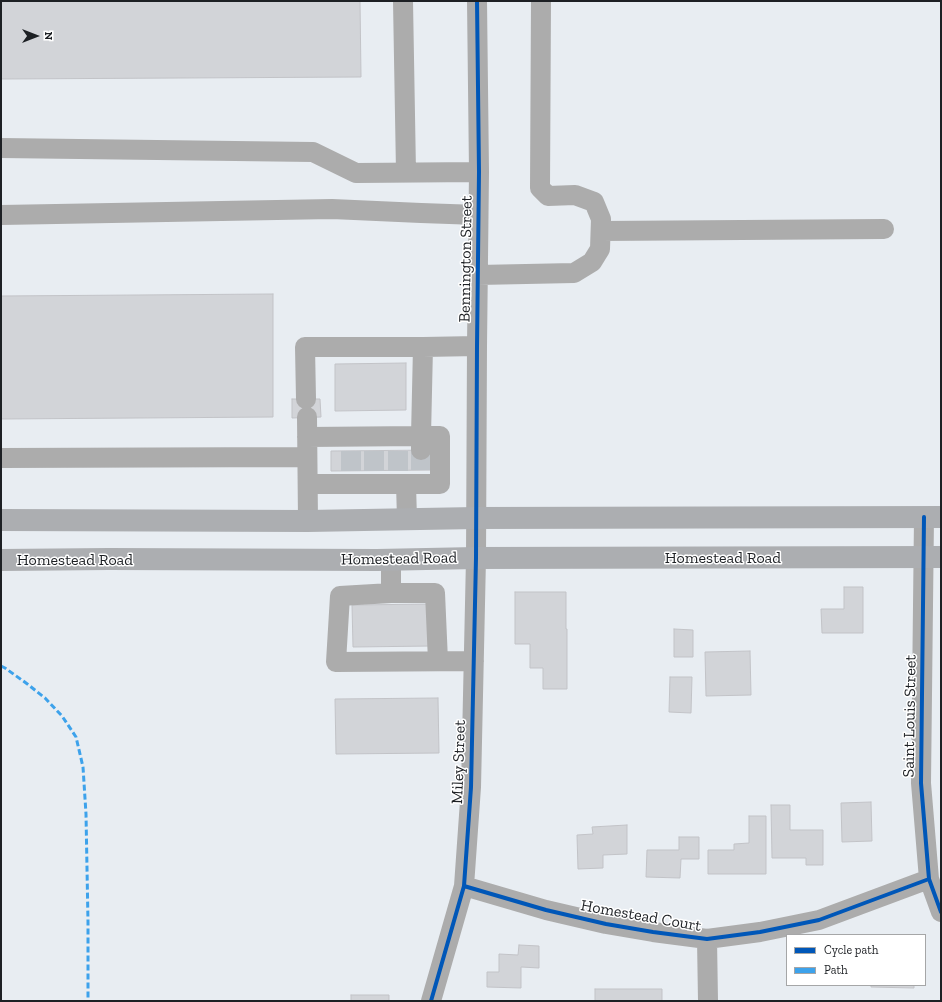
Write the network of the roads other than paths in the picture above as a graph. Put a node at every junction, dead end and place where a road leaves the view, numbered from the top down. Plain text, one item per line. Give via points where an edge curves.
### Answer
1 (403, 1) edge
2 (477, 1) edge
3 (541, 1) edge
4 (1, 148) edge
5 (406, 172) junction
6 (479, 172) junction
7 (1, 215) edge
8 (478, 215) junction
9 (884, 229) dead end
10 (600, 231) junction
11 (478, 275) junction
12 (477, 346) junction
13 (423, 347) junction
14 (307, 437) junction
15 (421, 443) junction
16 (307, 457) junction
17 (1, 458) edge
18 (409, 479) junction
19 (308, 484) junction
20 (932, 517) edge
21 (476, 518) junction
22 (407, 519) junction
23 (1, 520) edge
24 (308, 521) junction
25 (932, 557) edge
26 (476, 558) junction
27 (1, 560) edge
28 (392, 560) junction
29 (391, 593) junction
30 (438, 661) junction
31 (474, 661) junction
32 (929, 879) junction
33 (464, 886) junction
34 (941, 912) edge
35 (707, 939) junction
36 (431, 1001) edge
37 (708, 1001) edge

1 - 5 street
2 - 6 street, Bennington Street
3 - 10 street via 540,188 548,196 575,195 594,202 600,219
4 - 5 street via 313,152 356,173
5 - 6 street
6 - 8 street, Bennington Street
7 - 8 street via 332,209
8 - 11 street, Bennington Street
9 - 10 street
10 - 11 street via 600,249 592,262 574,273
11 - 12 street, Bennington Street
12 - 13 street
12 - 21 street, Bennington Street
13 - 14 street via 305,347
13 - 15 street
14 - 15 street via 351,444
14 - 16 street
15 - 18 street via 440,436 440,484
16 - 17 street
16 - 19 street
18 - 19 street via 352,478
18 - 22 street
19 - 24 street
20 - 21 main road
20 - 25 street, Saint Louis Street
21 - 22 main road
21 - 26 street, Miley Street
22 - 24 main road
23 - 24 main road
25 - 26 main road, Homestead Road
25 - 32 street, Saint Louis Street via 921,783
26 - 28 main road, Homestead Road
26 - 31 street, Miley Street
27 - 28 main road, Homestead Road
28 - 29 street
29 - 30 street via 436,593
29 - 30 street via 340,596 336,662
30 - 31 street
31 - 33 street, Miley Street via 471,787
32 - 34 street, Saint Louis Street
32 - 35 street, Homestead Court via 819,920
33 - 35 street, Homestead Court via 606,924
33 - 36 street, Miley Street
35 - 37 street

